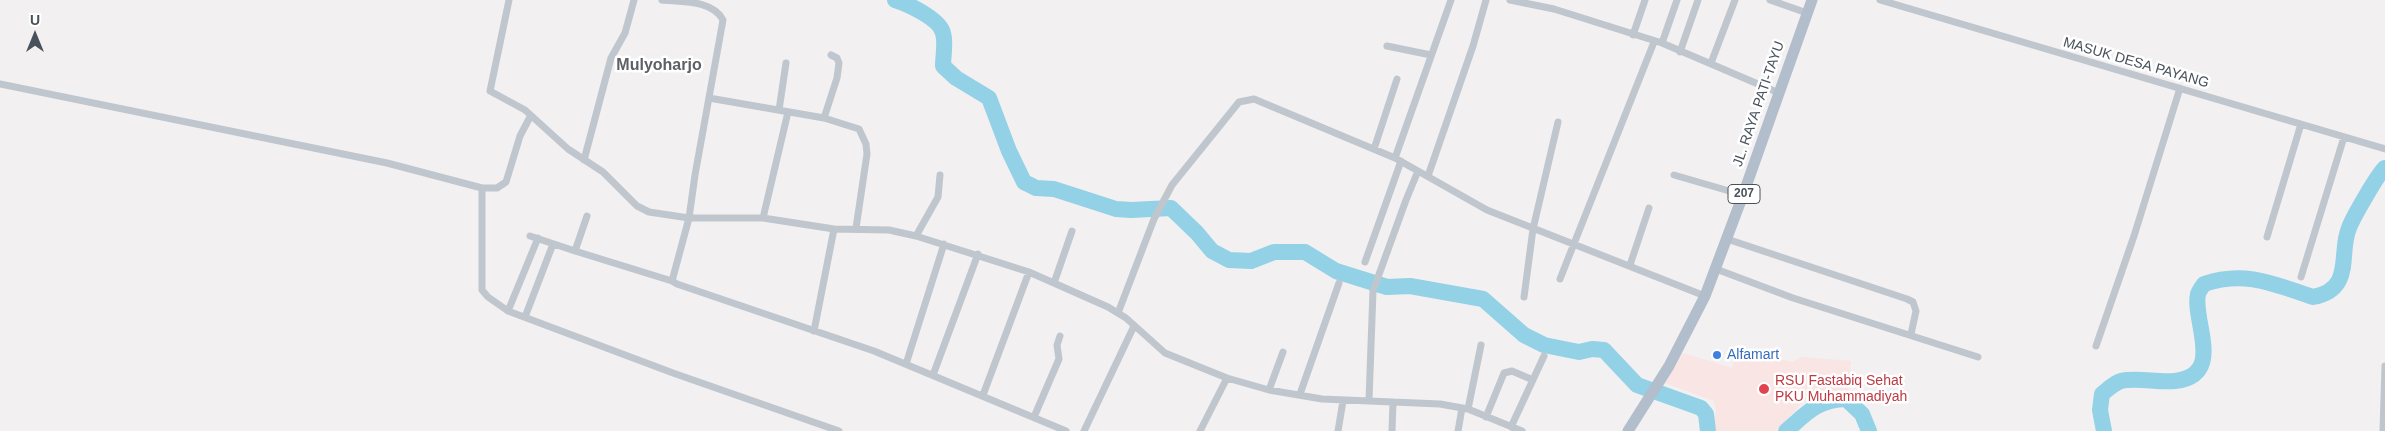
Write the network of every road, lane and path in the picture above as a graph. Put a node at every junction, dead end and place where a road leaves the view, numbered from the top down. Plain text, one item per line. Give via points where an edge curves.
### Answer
1 (509, 0) edge
2 (634, 0) edge
3 (662, 0) edge
4 (1451, 0) edge
5 (1486, 0) edge
6 (1510, 0) edge
7 (1645, 0) edge
8 (1677, 0) edge
9 (1698, 0) edge
10 (1735, 0) edge
11 (1770, 0) edge
12 (1812, 0) edge
13 (1880, 0) edge
14 (705, 2) edge
15 (1808, 12) junction
16 (1633, 34) junction
17 (1654, 42) junction
18 (1662, 43) junction
19 (1387, 46) dead end
20 (1680, 52) junction
21 (831, 55) dead end
22 (1431, 55) junction
23 (786, 62) dead end
24 (1711, 63) junction
25 (1397, 79) dead end
26 (0, 84) edge
27 (2180, 88) junction
28 (1779, 93) junction
29 (709, 98) junction
30 (779, 110) junction
31 (788, 112) junction
32 (530, 117) junction
33 (824, 118) junction
34 (1558, 122) dead end
35 (2301, 124) junction
36 (2344, 137) junction
37 (1374, 149) junction
38 (2385, 149) edge
39 (1398, 159) junction
40 (584, 160) junction
41 (1418, 171) junction
42 (940, 175) dead end
43 (1674, 175) dead end
44 (1428, 176) junction
45 (482, 188) junction
46 (1743, 195) junction
47 (1649, 208) dead end
48 (587, 216) dead end
49 (689, 218) junction
50 (763, 218) junction
51 (856, 228) junction
52 (834, 229) junction
53 (1533, 229) junction
54 (1072, 231) dead end
55 (530, 236) dead end
56 (916, 236) junction
57 (2267, 237) dead end
58 (538, 238) junction
59 (1727, 239) junction
60 (1573, 243) junction
61 (553, 244) junction
62 (944, 244) junction
63 (575, 251) junction
64 (978, 254) junction
65 (1365, 262) dead end
66 (1630, 266) junction
67 (1716, 269) junction
68 (1029, 272) junction
69 (2302, 277) dead end
70 (1560, 279) dead end
71 (672, 281) junction
72 (1054, 283) junction
73 (1339, 283) dead end
74 (1705, 296) junction
75 (1524, 297) dead end
76 (508, 311) junction
77 (1118, 313) junction
78 (526, 317) junction
79 (1134, 326) junction
80 (814, 331) junction
81 (1911, 334) junction
82 (1060, 336) dead end
83 (1481, 345) dead end
84 (2096, 346) dead end
85 (1283, 352) dead end
86 (1544, 356) dead end
87 (1978, 357) dead end
88 (906, 364) junction
89 (2385, 366) edge
90 (933, 375) junction
91 (1227, 378) junction
92 (1533, 380) junction
93 (1270, 390) junction
94 (1300, 394) junction
95 (983, 395) junction
96 (1369, 400) junction
97 (1343, 401) junction
98 (1393, 402) junction
99 (1465, 409) junction
100 (1486, 416) junction
101 (1034, 417) junction
102 (1511, 427) junction
103 (840, 431) edge
104 (1066, 431) edge
105 (1084, 431) edge
106 (1200, 431) edge
107 (1338, 431) edge
108 (1392, 431) edge
109 (1458, 431) edge
110 (1522, 431) edge
111 (1628, 431) edge
112 (2383, 431) edge

1 - 32 street via 489,88 492,94 518,105
2 - 40 street via 624,33 611,58
3 - 14 street
4 - 22 street
5 - 44 street
6 - 16 street via 1554,9
7 - 16 street
8 - 18 street
9 - 20 street
10 - 24 street
11 - 15 street
12 - 15 main road, JL. RAYA PATI-TAYU / 207
13 - 27 street, MASUK DESA PAYANG
14 - 29 street via 723,20
15 - 28 main road, JL. RAYA PATI-TAYU / 207
16 - 17 street
17 - 18 street
17 - 60 street
18 - 20 street
19 - 22 street
20 - 24 street
21 - 33 street via 837,58 838,71
22 - 39 street
23 - 30 street
24 - 28 street
25 - 37 street
26 - 45 street via 386,163
27 - 35 street, MASUK DESA PAYANG
27 - 84 street
28 - 46 main road, JL. RAYA PATI-TAYU / 207
29 - 30 street
29 - 49 street
30 - 31 street
31 - 33 street
31 - 50 street
32 - 40 street
32 - 45 street via 520,136 506,182 496,188
33 - 51 street via 858,130 866,144
34 - 53 street
35 - 36 street, MASUK DESA PAYANG
35 - 57 street
36 - 38 street, MASUK DESA PAYANG
36 - 69 street
37 - 39 street
37 - 77 street via 1254,99 1239,102 1172,185 1154,220
39 - 41 street
39 - 65 street
40 - 49 street via 603,172 643,210
41 - 44 street
41 - 96 street via 1374,289
42 - 56 street via 938,197
43 - 46 street
44 - 53 street via 1486,210
45 - 76 street via 482,290
46 - 59 main road, JL. RAYA PATI-TAYU / 207
47 - 66 street
48 - 63 street
49 - 50 street
49 - 71 street
50 - 52 street
51 - 52 street
51 - 56 street
52 - 80 street
53 - 60 street
53 - 75 street
54 - 72 street
55 - 58 street
56 - 62 street
58 - 61 street
58 - 76 street
59 - 67 main road, JL. RAYA PATI-TAYU / 207
59 - 81 street via 1913,302 1916,311
60 - 66 street
60 - 70 street
61 - 63 street
61 - 78 street
62 - 64 street
62 - 88 street
63 - 71 street
64 - 68 street
64 - 90 street
66 - 74 street
67 - 74 main road, JL. RAYA PATI-TAYU / 207
67 - 81 street via 1793,298
68 - 72 street
68 - 95 street
71 - 80 street
72 - 77 street
73 - 94 street
74 - 111 main road, JL. RAYA PATI-TAYU / 207
76 - 78 street
77 - 79 street
78 - 103 street
79 - 91 street via 1165,354
79 - 105 street
80 - 88 street
81 - 87 street
82 - 101 street via 1057,345 1059,359
83 - 99 street
85 - 93 street
86 - 92 street
88 - 90 street
89 - 112 street
90 - 95 street
91 - 93 street
91 - 106 street
92 - 100 street via 1512,371 1504,373
92 - 102 street
93 - 94 street
94 - 97 street
95 - 101 street
96 - 97 street
96 - 98 street
97 - 107 street
98 - 99 street via 1440,404
98 - 108 street
99 - 100 street
99 - 109 street
100 - 102 street
101 - 104 street
102 - 110 street

